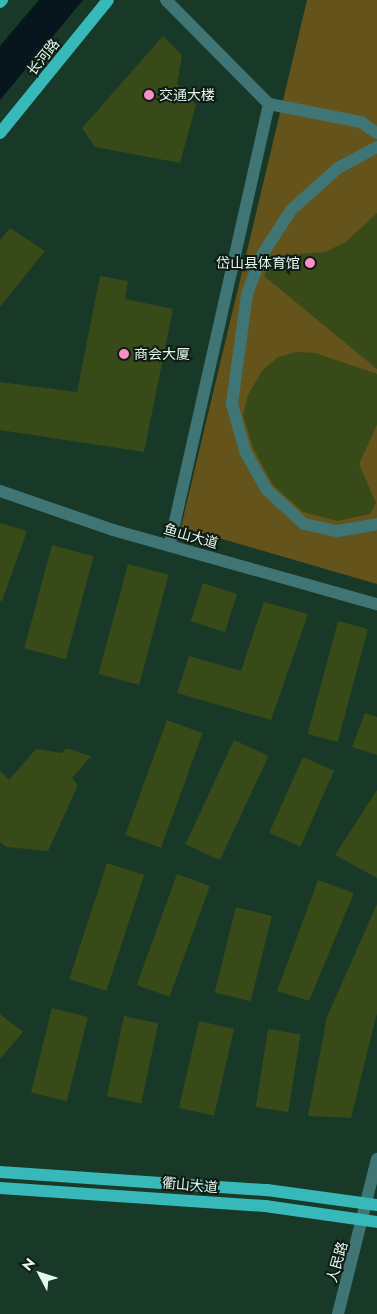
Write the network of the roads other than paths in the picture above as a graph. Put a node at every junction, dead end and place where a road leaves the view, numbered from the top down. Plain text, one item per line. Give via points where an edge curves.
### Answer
1 (108, 0) edge
2 (166, 0) edge
3 (269, 104) junction
4 (0, 133) edge
5 (377, 133) edge
6 (377, 147) edge
7 (0, 491) edge
8 (377, 524) edge
9 (169, 546) junction
10 (377, 604) edge
11 (377, 1159) edge
12 (0, 1172) edge
13 (0, 1188) edge
14 (372, 1204) edge
15 (371, 1220) edge
16 (338, 1314) edge

1 - 4 main road, 长河路
2 - 3 street
3 - 5 street via 361,122
3 - 9 street
6 - 8 street via 338,168 291,210 262,255 248,294 232,404 245,451 267,490 304,524 338,531
7 - 9 street, 鱼山大道
9 - 10 street, 鱼山大道
11 - 14 street, 人民路
12 - 14 main road, 衢山大道 via 91,1175
13 - 15 main road, 衢山大道 via 236,1204
14 - 15 street, 人民路
15 - 16 street, 人民路

